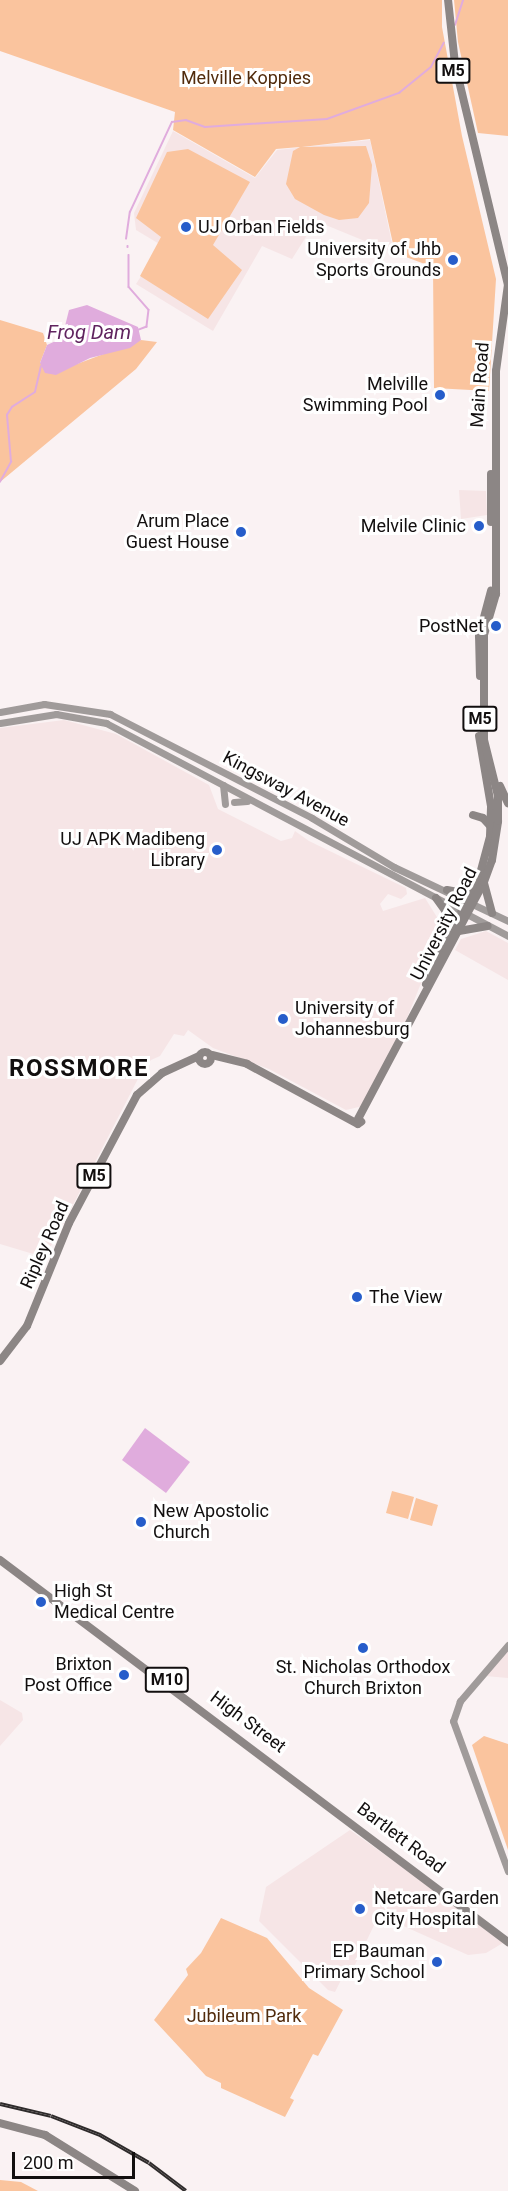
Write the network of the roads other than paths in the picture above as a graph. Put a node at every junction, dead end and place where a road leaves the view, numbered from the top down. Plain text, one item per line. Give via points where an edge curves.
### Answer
1 (447, 0) edge
2 (482, 635) junction
3 (0, 712) edge
4 (0, 723) edge
5 (492, 773) junction
6 (223, 785) junction
7 (250, 801) junction
8 (234, 802) dead end
9 (225, 804) dead end
10 (508, 804) edge
11 (508, 813) edge
12 (473, 815) dead end
13 (498, 821) junction
14 (491, 827) junction
15 (480, 883) junction
16 (447, 890) junction
17 (436, 898) junction
18 (470, 902) junction
19 (464, 912) junction
20 (492, 913) junction
21 (508, 921) edge
22 (488, 926) junction
23 (459, 931) junction
24 (450, 933) junction
25 (508, 936) edge
26 (416, 1011) junction
27 (358, 1121) joint
28 (0, 1361) edge
29 (0, 1554) edge
30 (0, 1560) edge
31 (508, 1645) edge
32 (230, 1730) junction
33 (333, 1808) junction
34 (508, 1871) edge
35 (490, 1929) junction
36 (506, 1937) edge
37 (489, 1942) dead end
38 (0, 2123) edge
39 (135, 2191) edge

1 - 2 main road, Main Road / M5 via 449,53 499,249 504,288 493,372 490,593
2 - 5 main road, University Road / M5 via 484,740
2 - 14 main road, M5 via 479,738 491,800
3 - 16 main road, Kingsway Avenue via 44,704 77,706 122,719 312,818 394,867
4 - 6 main road, Kingsway Avenue via 46,714 80,716 120,729
5 - 10 main road
5 - 13 main road, University Road / M5
6 - 7 main road, Kingsway Avenue
6 - 9 main road
7 - 8 main road
7 - 17 main road, Kingsway Avenue
11 - 13 main road
12 - 14 main road via 483,818
13 - 15 main road, University Road / M5 via 492,860
14 - 15 main road, University Road / M5
15 - 16 main road via 458,892
15 - 18 main road, University Road / M5
15 - 20 main road
16 - 18 main road, Kingsway Avenue
17 - 19 main road, Kingsway Avenue
17 - 24 main road via 447,913
18 - 19 main road, University Road / M5
18 - 20 main road, Kingsway Avenue
19 - 22 main road, Kingsway Avenue
19 - 23 main road, University Road / M5
19 - 24 main road, University Road / M5
20 - 21 main road, Kingsway Avenue
22 - 23 main road
22 - 25 main road, Kingsway Avenue
23 - 26 main road, University Road / M5
24 - 26 main road, University Road / M5
26 - 27 main road, University Road / M5
27 - 28 main road, Ripley Road / M5 via 252,1066 228,1059 211,1058 205,1064 199,1058 154,1078 132,1104 69,1223 27,1326
29 - 32 main road, High Street / M10
30 - 32 main road, High Street / M10
31 - 34 main road via 470,1689 454,1723
32 - 33 main road, High Street / M10
33 - 35 main road, Bartlett Road / M10
33 - 36 main road, Bartlett Road / M10
35 - 36 main road, Bartlett Road / M10
35 - 37 main road
38 - 39 main road via 45,2135

